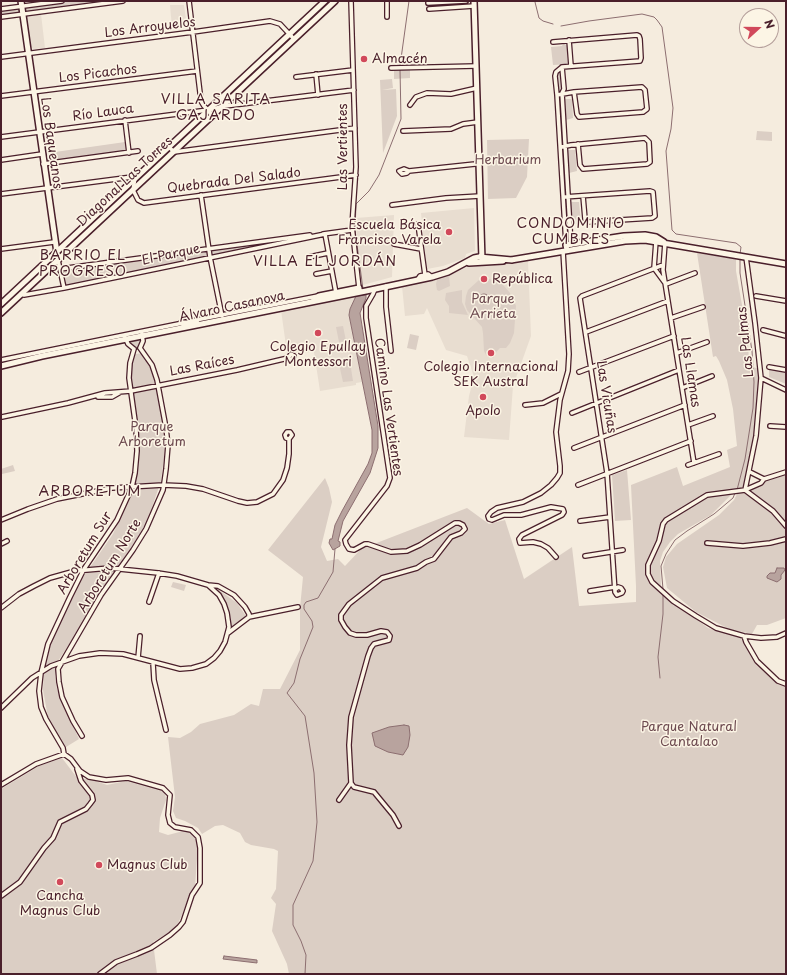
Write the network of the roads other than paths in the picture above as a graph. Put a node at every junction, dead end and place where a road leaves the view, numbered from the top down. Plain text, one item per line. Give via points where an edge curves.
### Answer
1 (62, 1) edge
2 (123, 1) edge
3 (189, 1) edge
4 (325, 1) edge
5 (335, 1) edge
6 (351, 1) edge
7 (387, 1) edge
8 (466, 1) edge
9 (428, 3) dead end
10 (21, 4) edge
11 (474, 4) edge
12 (1, 9) edge
13 (429, 9) dead end
14 (23, 14) junction
15 (1, 17) edge
16 (387, 17) dead end
17 (193, 32) junction
18 (290, 34) junction
19 (294, 39) junction
20 (569, 40) junction
21 (553, 42) dead end
22 (28, 53) junction
23 (1, 57) edge
24 (476, 66) junction
25 (571, 66) junction
26 (562, 67) junction
27 (391, 68) dead end
28 (353, 70) junction
29 (197, 71) junction
30 (316, 74) junction
31 (296, 77) dead end
32 (477, 88) junction
33 (354, 90) junction
34 (33, 92) junction
35 (574, 92) junction
36 (562, 93) junction
37 (318, 95) junction
38 (557, 95) junction
39 (1, 96) edge
40 (410, 105) dead end
41 (221, 107) junction
42 (208, 110) junction
43 (212, 116) junction
44 (125, 120) junction
45 (478, 122) junction
46 (355, 128) junction
47 (39, 131) junction
48 (403, 131) dead end
49 (1, 137) edge
50 (578, 144) junction
51 (565, 145) junction
52 (169, 147) junction
53 (560, 147) junction
54 (138, 152) dead end
55 (174, 152) junction
56 (129, 153) junction
57 (42, 154) junction
58 (479, 158) junction
59 (1, 160) edge
60 (43, 164) junction
61 (475, 164) junction
62 (480, 170) junction
63 (409, 171) dead end
64 (356, 175) junction
65 (135, 178) junction
66 (46, 188) junction
67 (132, 190) junction
68 (1, 194) edge
69 (201, 195) junction
70 (480, 196) junction
71 (583, 196) junction
72 (569, 197) junction
73 (564, 198) junction
74 (392, 204) dead end
75 (418, 224) dead end
76 (352, 230) junction
77 (325, 234) junction
78 (656, 239) junction
79 (54, 242) junction
80 (665, 243) junction
81 (394, 244) dead end
82 (209, 248) junction
83 (568, 248) junction
84 (1, 249) edge
85 (421, 249) junction
86 (56, 252) junction
87 (328, 254) junction
88 (210, 257) junction
89 (309, 257) dead end
90 (742, 257) junction
91 (58, 260) junction
92 (482, 260) junction
93 (786, 264) edge
94 (663, 265) junction
95 (60, 268) junction
96 (654, 268) junction
97 (332, 271) junction
98 (695, 273) dead end
99 (316, 274) dead end
100 (424, 275) junction
101 (432, 277) junction
102 (418, 279) junction
103 (666, 284) junction
104 (386, 286) junction
105 (64, 288) junction
106 (375, 289) junction
107 (361, 291) junction
108 (21, 294) junction
109 (336, 294) junction
110 (319, 296) junction
111 (756, 296) dead end
112 (312, 301) junction
113 (668, 301) junction
114 (786, 301) edge
115 (1, 304) edge
116 (703, 306) dead end
117 (1, 313) edge
118 (222, 317) junction
119 (671, 318) junction
120 (182, 323) junction
121 (206, 324) junction
122 (763, 330) dead end
123 (586, 332) junction
124 (142, 334) junction
125 (674, 336) junction
126 (786, 336) edge
127 (125, 337) junction
128 (707, 342) dead end
129 (140, 348) junction
130 (134, 349) junction
131 (391, 351) dead end
132 (677, 353) junction
133 (288, 358) dead end
134 (1, 360) edge
135 (1, 366) edge
136 (769, 367) dead end
137 (591, 368) junction
138 (680, 370) junction
139 (786, 370) edge
140 (579, 372) dead end
141 (712, 376) dead end
142 (761, 378) junction
143 (158, 385) junction
144 (682, 388) junction
145 (786, 390) edge
146 (131, 391) junction
147 (561, 394) junction
148 (597, 402) junction
149 (525, 405) dead end
150 (685, 405) junction
151 (572, 413) dead end
152 (713, 416) dead end
153 (1, 417) edge
154 (688, 425) junction
155 (770, 426) dead end
156 (786, 427) edge
157 (602, 437) junction
158 (289, 439) dead end
159 (691, 441) junction
160 (574, 448) dead end
161 (719, 454) dead end
162 (694, 463) junction
163 (688, 465) dead end
164 (750, 472) junction
165 (786, 472) edge
166 (607, 473) junction
167 (764, 478) junction
168 (163, 485) junction
169 (578, 485) dead end
170 (132, 487) junction
171 (745, 490) junction
172 (610, 517) junction
173 (1, 520) edge
174 (580, 521) dead end
175 (786, 526) edge
176 (786, 539) edge
177 (7, 541) dead end
178 (707, 542) dead end
179 (1, 544) edge
180 (623, 550) dead end
181 (612, 552) junction
182 (584, 556) dead end
183 (556, 557) dead end
184 (84, 569) junction
185 (119, 569) junction
186 (159, 573) junction
187 (208, 585) junction
188 (590, 591) dead end
189 (148, 602) dead end
190 (298, 607) dead end
191 (1, 608) edge
192 (249, 617) junction
193 (228, 633) junction
194 (786, 633) edge
195 (140, 636) dead end
196 (744, 636) junction
197 (138, 658) junction
198 (61, 662) junction
199 (153, 663) junction
200 (40, 673) junction
201 (786, 684) edge
202 (1, 708) edge
203 (166, 730) dead end
204 (82, 736) dead end
205 (64, 754) junction
206 (77, 768) junction
207 (351, 783) junction
208 (1, 785) edge
209 (339, 800) dead end
210 (400, 826) dead end
211 (1, 896) edge
212 (100, 974) edge

1 - 10 street
2 - 14 street
3 - 17 street
4 - 18 main road, Diagonal Las Torres
5 - 19 main road, Diagonal Las Torres
6 - 28 street, Las Vertientes
7 - 16 street
8 - 9 street
10 - 12 street
10 - 14 main road, Los Baqueanos
11 - 13 street
11 - 24 main road
14 - 15 street
14 - 22 main road, Los Baqueanos
17 - 18 street, Los Arroyuelos via 270,21 280,24
17 - 22 street, Los Arroyuelos
17 - 29 street
18 - 19 street, Los Arroyuelos
18 - 42 main road, Diagonal Las Torres
19 - 41 main road, Diagonal Las Torres
20 - 21 street
20 - 25 street
20 - 25 street via 637,35 640,39 640,60
22 - 23 street, Los Arroyuelos
22 - 34 main road, Los Baqueanos
24 - 27 street
24 - 32 main road
25 - 26 street
26 - 36 street
26 - 38 street via 555,76
28 - 30 street
28 - 33 street, Las Vertientes
29 - 34 street, Los Picachos
29 - 42 street via 201,101
30 - 31 street
30 - 37 street
32 - 40 street via 451,94 428,93 416,97
32 - 45 main road
33 - 37 street
33 - 46 street, Las Vertientes
34 - 39 street, Los Picachos
34 - 47 main road, Los Baqueanos
35 - 35 street via 579,117 646,110 645,90 642,87
35 - 36 street
36 - 38 street
36 - 51 street
37 - 41 street
38 - 53 street
41 - 42 street, Río Lauca
41 - 43 main road, Diagonal Las Torres
42 - 43 street
42 - 44 street, Río Lauca
42 - 52 main road, Diagonal Las Torres
43 - 55 main road, Diagonal Las Torres
44 - 47 street, Río Lauca
44 - 56 street
45 - 48 street via 451,129
45 - 58 main road
46 - 55 street
46 - 64 street, Las Vertientes
47 - 49 street, Río Lauca
47 - 57 main road, Los Baqueanos
50 - 50 street via 580,166 583,169 647,164 650,161 646,138
50 - 51 street
51 - 53 street
51 - 72 street
52 - 55 street
52 - 65 main road, Diagonal Las Torres
53 - 73 street
54 - 56 street
55 - 67 main road, Diagonal Las Torres
56 - 60 street
57 - 59 street
57 - 60 main road, Los Baqueanos
58 - 61 street
58 - 62 main road
60 - 66 main road, Los Baqueanos
61 - 62 street
61 - 63 street
62 - 70 main road
64 - 69 street, Quebrada Del Salado
64 - 76 street, Las Vertientes
65 - 66 street
65 - 67 street
65 - 86 main road, Diagonal Las Torres
66 - 68 street
66 - 79 main road, Los Baqueanos
67 - 69 street, Quebrada Del Salado via 138,200 144,203
67 - 91 main road, Diagonal Las Torres
69 - 82 street
70 - 74 street
70 - 92 main road
71 - 71 street via 585,219 588,222 655,216 653,192 650,191
71 - 72 street
72 - 73 street
72 - 83 street
73 - 83 street
75 - 85 street
76 - 77 street, El Parque
76 - 107 street, Las Vertientes
77 - 82 street, El Parque
77 - 87 street
77 - 88 street, El Parque
78 - 80 main road, Álvaro Casanova
78 - 83 main road, Álvaro Casanova via 644,235 624,236
78 - 96 street
79 - 84 street
79 - 86 main road, Los Baqueanos
80 - 90 main road, Álvaro Casanova
80 - 94 street, Las Llamas
81 - 85 street
82 - 88 street
82 - 95 street, El Parque
83 - 92 main road, Álvaro Casanova via 494,263
83 - 147 street via 569,354 568,371
85 - 100 street
86 - 91 main road, Los Baqueanos
86 - 115 main road, Diagonal Las Torres
87 - 89 street
87 - 97 street
88 - 105 street, El Parque
88 - 118 street
90 - 93 main road, Álvaro Casanova
90 - 142 street, Las Palmas via 755,323
91 - 95 street, Los Baqueanos
91 - 108 main road, Diagonal Las Torres
92 - 101 main road, Álvaro Casanova via 465,263
94 - 96 street, Las Vicuñas
94 - 103 street, Las Llamas
95 - 105 street, Los Baqueanos
96 - 103 street
96 - 123 street, Las Vicuñas via 581,296
97 - 99 street
97 - 109 street
98 - 103 street
100 - 101 street
100 - 102 street
101 - 102 main road, Álvaro Casanova
102 - 104 main road, Álvaro Casanova
103 - 113 street, Las Llamas
104 - 106 main road, Álvaro Casanova
104 - 131 street
105 - 108 street, El Parque
106 - 107 main road, Álvaro Casanova
106 - 207 street, Camino Las Vertientes via 366,306 366,318 390,478 387,486 345,540 346,544 349,549 354,550 368,544 391,552 407,551 455,523 463,525 465,529 451,537 434,559 417,568 382,578 349,604 341,615 345,627 356,636 381,631 387,632 390,636 389,640 374,644 365,663 351,717
107 - 109 main road, Álvaro Casanova
108 - 117 main road, Diagonal Las Torres
109 - 110 main road, Álvaro Casanova
109 - 112 main road, Álvaro Casanova
110 - 112 main road
110 - 118 street, Álvaro Casanova
111 - 114 street
112 - 118 main road, Álvaro Casanova
113 - 119 street, Las Llamas
113 - 123 street
116 - 119 street
118 - 120 street, Álvaro Casanova
118 - 121 main road, Álvaro Casanova
119 - 125 street, Las Llamas
120 - 121 main road
120 - 124 street, Álvaro Casanova
121 - 124 main road, Álvaro Casanova
122 - 126 street
123 - 137 street, Las Vicuñas
124 - 127 main road, Álvaro Casanova
124 - 129 street via 143,344
125 - 132 street, Las Llamas
125 - 137 street
127 - 130 street
127 - 134 street, Álvaro Casanova
127 - 135 main road, Álvaro Casanova
128 - 132 street
129 - 130 street
129 - 143 street, Arboretum Norte via 152,365
130 - 146 street, Arboretum Sur via 129,373
132 - 138 street, Las Llamas
133 - 143 street, Las Raíces
136 - 139 street
137 - 140 street
137 - 148 street, Las Vicuñas
138 - 144 street, Las Llamas
138 - 148 street
141 - 144 street
142 - 145 street
142 - 164 street, Las Palmas
143 - 146 street, Las Raíces
143 - 168 street, Arboretum Norte via 167,436 167,461
144 - 150 street, Las Llamas
146 - 153 street, Las Raíces via 112,397 96,397
146 - 170 street, Arboretum Sur via 137,443
147 - 149 street via 543,403
147 - 183 street via 556,432 560,469 557,478 538,495 523,502 497,508 488,516 492,520 504,515 521,515 547,508 563,508 562,515 522,535 519,539 520,543 541,544
148 - 151 street
148 - 157 street, Las Vicuñas
150 - 154 street, Las Llamas
150 - 157 street
152 - 154 street
154 - 159 street, Las Llamas
155 - 156 street
157 - 160 street
157 - 166 street, Las Vicuñas
158 - 168 street via 284,480 276,491 261,500 243,502 203,489
159 - 162 street, Las Llamas
159 - 166 street
161 - 162 street
162 - 163 street
164 - 167 street
164 - 171 street, Las Palmas
165 - 167 street
166 - 169 street
166 - 172 street, Las Vicuñas
167 - 171 street via 761,483
168 - 170 street
168 - 185 street, Arboretum Norte via 146,529
170 - 173 street via 99,490 57,499
170 - 184 street, Arboretum Sur via 113,528
171 - 175 street via 773,511
171 - 196 street via 707,495 666,520 648,565 648,574 652,582 668,596 716,628
172 - 174 street
172 - 181 street, Las Vicuñas
176 - 178 street via 743,546
177 - 179 street
180 - 181 street
181 - 182 street
181 - 188 street, Las Vicuñas via 615,588
184 - 185 street
184 - 191 street via 42,582 19,594
184 - 200 street, Arboretum Sur via 53,632
185 - 186 street
185 - 198 street, Arboretum Norte
186 - 187 street
186 - 189 street
187 - 192 street via 218,586 234,595 248,611
187 - 193 street via 219,595 226,608
190 - 192 street
192 - 193 street
193 - 199 street via 220,651 201,666 180,669
194 - 196 street via 771,638
195 - 197 street
196 - 201 street via 757,661 778,681
197 - 198 street via 100,652
197 - 199 street
198 - 200 street
198 - 204 street, Arboretum Norte via 58,676 62,697
199 - 203 street via 154,680
200 - 202 street via 28,681
200 - 205 street, Arboretum Sur via 42,707
205 - 206 street, Arboretum Sur
205 - 208 street via 36,764
206 - 211 street via 81,781 93,800 86,809 60,822 53,838 20,882
206 - 212 street via 83,774 94,778 128,778 163,788 170,795 170,823 175,827 191,830 199,840 200,883 192,895 183,922 151,948 116,962
207 - 209 street
207 - 210 street via 354,787 374,792

